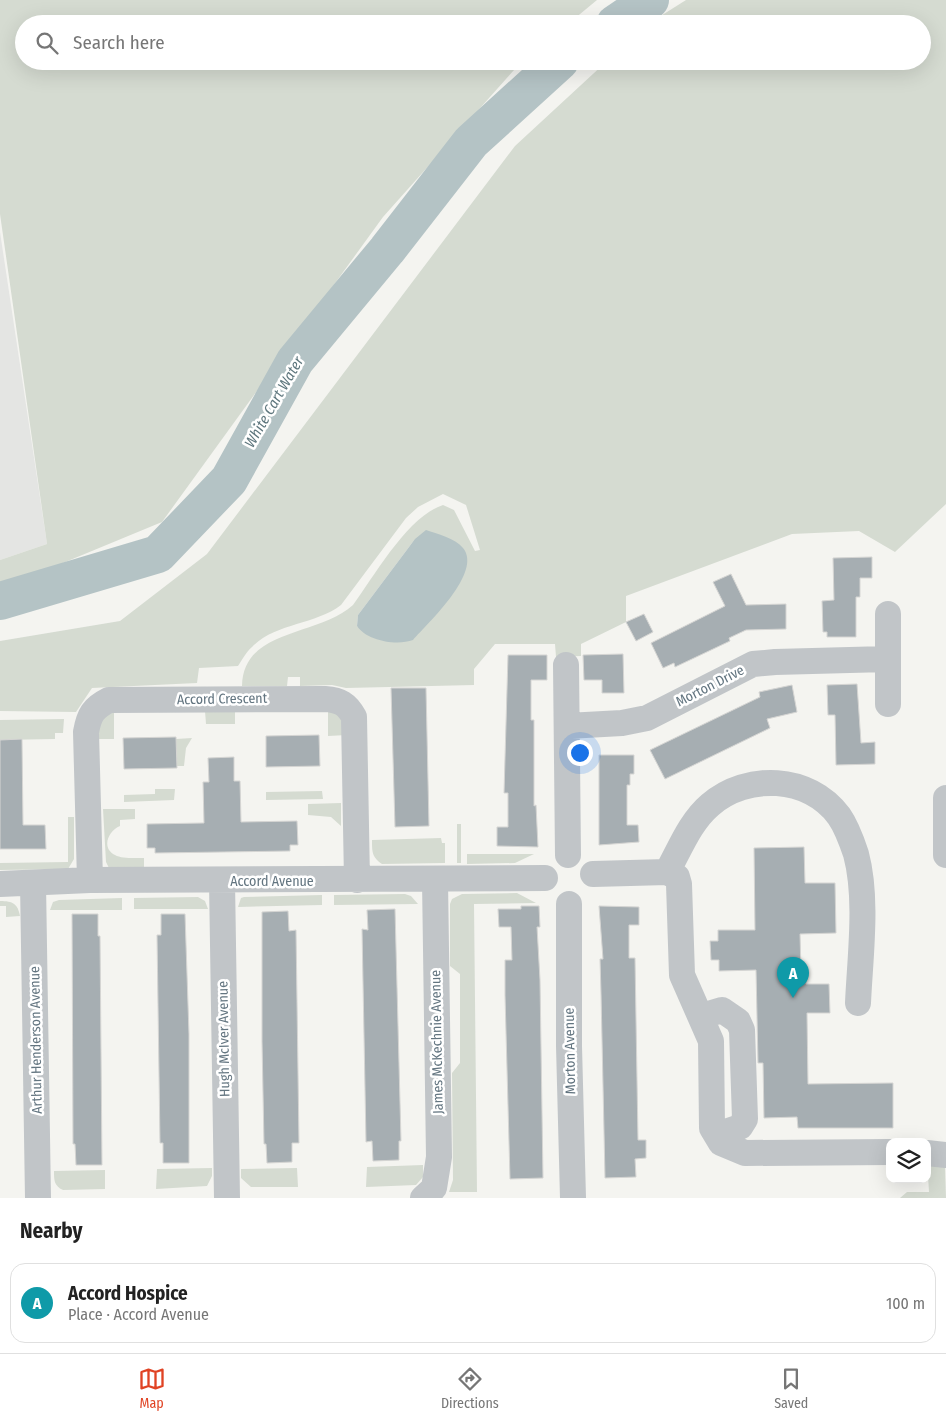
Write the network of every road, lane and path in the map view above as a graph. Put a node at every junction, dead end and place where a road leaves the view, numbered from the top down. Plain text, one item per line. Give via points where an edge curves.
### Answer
1 (888, 614) dead end
2 (887, 659) junction
3 (566, 666) dead end
4 (888, 704) dead end
5 (567, 726) junction
6 (946, 798) edge
7 (568, 855) junction
8 (946, 855) edge
9 (667, 872) junction
10 (593, 874) junction
11 (545, 878) junction
12 (90, 880) junction
13 (357, 880) junction
14 (435, 880) junction
15 (222, 881) junction
16 (33, 883) junction
17 (0, 884) edge
18 (569, 904) junction
19 (858, 1002) dead end
20 (702, 1016) junction
21 (716, 1134) junction
22 (886, 1152) edge
23 (931, 1154) edge
24 (946, 1155) edge
25 (38, 1198) edge
26 (227, 1198) edge
27 (423, 1198) edge
28 (573, 1198) edge

1 - 2 street
2 - 4 street
2 - 5 street, Morton Drive via 753,664 647,718
3 - 5 street
5 - 7 street
6 - 8 street
7 - 10 street via 581,858
7 - 11 street via 554,860
9 - 10 street
9 - 19 street via 694,822 710,804 731,792 745,786 788,783 825,801 839,816 856,855 861,890
9 - 20 street via 677,877 679,884 682,975
10 - 18 street via 591,891 586,898
11 - 14 street, Accord Avenue
11 - 18 street via 548,894 554,900
12 - 13 street, Accord Crescent via 86,732 89,716 97,706 109,700 325,698 339,701 354,717
12 - 15 street, Accord Avenue
12 - 16 street, Accord Avenue
13 - 14 street, Accord Avenue
13 - 15 street, Accord Avenue
14 - 27 street, James McKechnie Avenue via 439,1157 434,1188
15 - 26 street, Hugh McIver Avenue
16 - 17 street, Accord Avenue
16 - 25 street, Arthur Henderson Avenue
18 - 28 street, Morton Avenue
20 - 21 street via 711,1041 712,1128
20 - 21 street via 722,1010 738,1021 742,1030 745,1119 740,1127
21 - 22 street via 721,1143 745,1153
23 - 24 street

